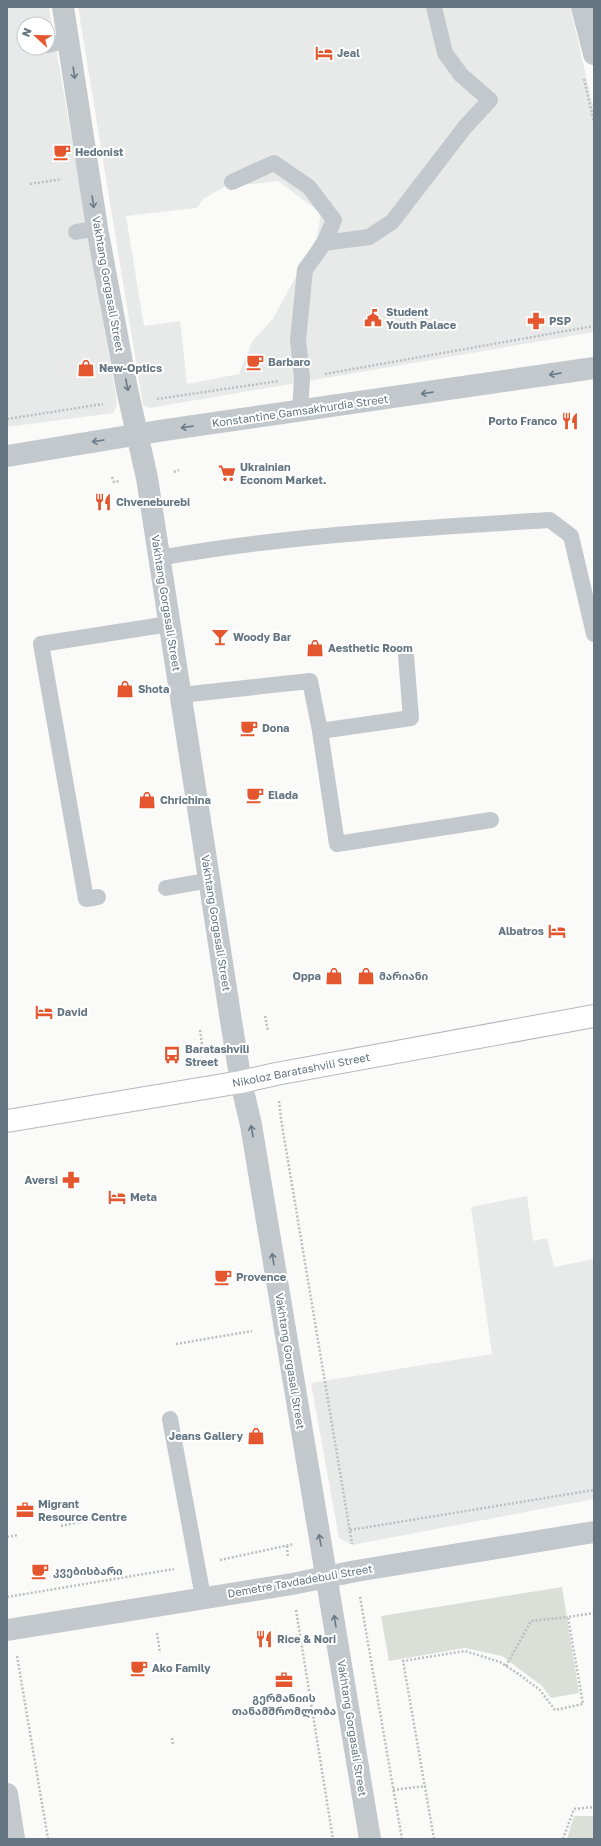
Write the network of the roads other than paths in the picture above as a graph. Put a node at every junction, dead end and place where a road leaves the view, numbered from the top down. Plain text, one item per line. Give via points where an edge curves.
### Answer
1 (64, 7) edge
2 (434, 7) edge
3 (582, 7) edge
4 (69, 40) junction
5 (56, 43) edge
6 (594, 54) edge
7 (232, 182) dead end
8 (324, 243) junction
9 (594, 368) edge
10 (300, 412) junction
11 (137, 435) junction
12 (7, 456) edge
13 (159, 558) junction
14 (590, 598) edge
15 (170, 624) junction
16 (594, 634) edge
17 (406, 656) dead end
18 (180, 695) junction
19 (320, 731) junction
20 (491, 820) dead end
21 (210, 880) junction
22 (166, 888) dead end
23 (98, 896) dead end
24 (594, 1016) edge
25 (241, 1082) junction
26 (7, 1121) edge
27 (170, 1419) dead end
28 (594, 1532) edge
29 (327, 1578) junction
30 (203, 1598) junction
31 (7, 1630) edge
32 (7, 1794) edge
33 (14, 1839) edge
34 (370, 1839) edge

1 - 4 street, Vakhtang Gorgasali Street
2 - 8 lane via 445,53 461,75 490,100 465,127 392,222 369,237
3 - 6 street
4 - 5 lane
4 -> 11 street, Vakhtang Gorgasali Street via 87,230
7 - 8 lane via 274,163 309,187 334,220
8 - 10 lane via 305,270 298,340 302,378
9 -> 10 street, Konstantine Gamsakhurdia Street
10 -> 11 street, Konstantine Gamsakhurdia Street
11 -> 12 street, Konstantine Gamsakhurdia Street
11 - 13 street, Vakhtang Gorgasali Street via 147,478
13 - 14 lane via 209,549 401,530 550,520 571,536
13 - 15 street, Vakhtang Gorgasali Street
14 - 16 lane
15 - 18 street, Vakhtang Gorgasali Street
15 - 23 lane via 41,644 86,899
17 - 19 lane via 411,718
18 - 19 lane via 310,681
18 - 21 street, Vakhtang Gorgasali Street
19 - 20 lane via 337,844
21 - 22 lane
21 - 25 street, Vakhtang Gorgasali Street
24 - 25 street, Nikoloz Baratashvili Street
25 - 26 street, Nikoloz Baratashvili Street
29 -> 25 street, Vakhtang Gorgasali Street via 251,1125
27 - 30 lane
28 - 29 street, Demetre Tavdadebuli Street
29 - 30 street, Demetre Tavdadebuli Street
34 -> 29 street, Vakhtang Gorgasali Street
30 - 31 street, Demetre Tavdadebuli Street
32 - 33 street

